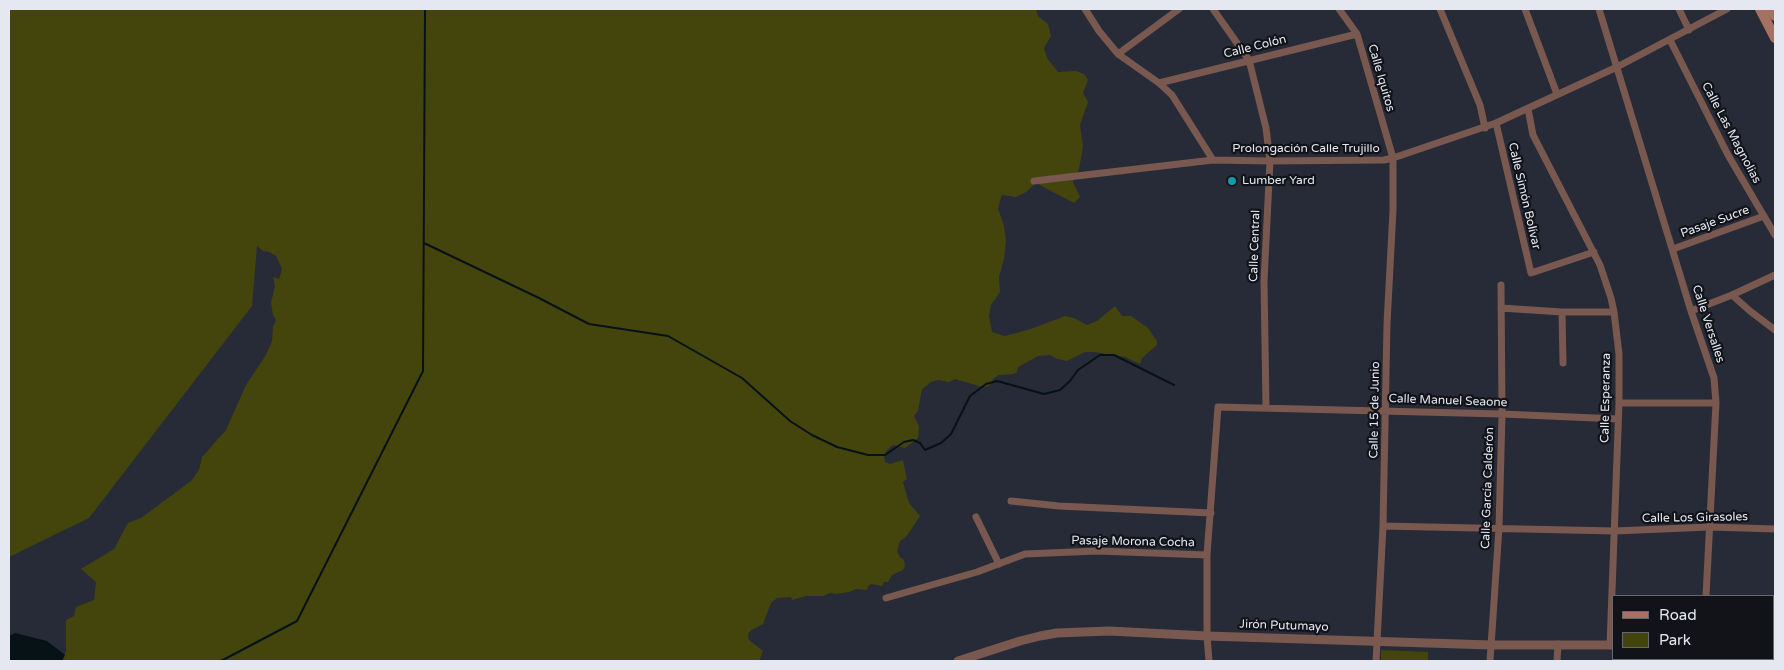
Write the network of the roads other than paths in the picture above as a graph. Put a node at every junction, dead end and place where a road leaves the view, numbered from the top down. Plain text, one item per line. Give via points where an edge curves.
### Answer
1 (1085, 9) edge
2 (1179, 9) edge
3 (1213, 9) edge
4 (1338, 9) edge
5 (1440, 9) edge
6 (1525, 9) edge
7 (1599, 9) edge
8 (1679, 9) edge
9 (1727, 9) edge
10 (1760, 9) edge
11 (1771, 9) edge
12 (1775, 16) edge
13 (1689, 30) junction
14 (1357, 34) junction
15 (1775, 38) edge
16 (1670, 40) junction
17 (1118, 54) junction
18 (1249, 60) junction
19 (1617, 67) junction
20 (1159, 83) junction
21 (1558, 94) junction
22 (1528, 109) junction
23 (1496, 123) junction
24 (1485, 128) junction
25 (1393, 158) junction
26 (1213, 160) junction
27 (1270, 161) junction
28 (1034, 182) dead end
29 (1764, 216) junction
30 (1775, 235) edge
31 (1673, 249) junction
32 (1594, 252) junction
33 (1775, 276) edge
34 (1501, 285) dead end
35 (1732, 295) junction
36 (1502, 308) junction
37 (1691, 311) junction
38 (1562, 312) junction
39 (1614, 312) junction
40 (1775, 330) edge
41 (1563, 363) dead end
42 (1619, 403) junction
43 (1716, 403) junction
44 (1266, 407) junction
45 (1386, 411) junction
46 (1502, 414) junction
47 (1618, 419) junction
48 (1011, 501) dead end
49 (1211, 513) junction
50 (976, 517) dead end
51 (1384, 526) junction
52 (1708, 526) junction
53 (1499, 528) junction
54 (1775, 529) edge
55 (1615, 531) junction
56 (1207, 555) junction
57 (999, 564) junction
58 (1613, 595) edge
59 (1706, 595) edge
60 (886, 598) dead end
61 (1207, 636) junction
62 (1376, 641) junction
63 (1558, 644) junction
64 (1491, 645) junction
65 (1612, 645) edge
66 (963, 660) edge
67 (1209, 661) edge
68 (1376, 661) edge
69 (1490, 661) edge
70 (1557, 661) edge

1 - 17 street
2 - 17 street
3 - 18 street, Calle Central
4 - 14 street, Calle Iquitos
5 - 24 street via 1480,105
6 - 21 street
7 - 19 street, Calle Versalles
8 - 13 street
9 - 13 street, Prolongación Calle Trujillo
10 - 15 main road
11 - 12 main road
13 - 16 street, Prolongación Calle Trujillo
14 - 18 street, Calle Colón
14 - 25 street, Calle Iquitos
16 - 19 street, Prolongación Calle Trujillo
16 - 29 street, Calle Las Magnolias via 1728,155
17 - 20 street
18 - 20 street, Calle Colón
18 - 27 street, Calle Central via 1266,128
19 - 21 street, Prolongación Calle Trujillo
19 - 31 street, Calle Versalles
20 - 26 street via 1172,95
21 - 22 street, Prolongación Calle Trujillo
22 - 23 street, Prolongación Calle Trujillo
22 - 32 street, Calle Esperanza via 1533,135
23 - 24 street, Prolongación Calle Trujillo
23 - 32 street, Calle Simón Bolívar via 1530,273
24 - 25 street, Prolongación Calle Trujillo
25 - 27 street, Prolongación Calle Trujillo
25 - 45 street, Calle 15 de Junio
26 - 27 street, Prolongación Calle Trujillo
26 - 28 street, Prolongación Calle Trujillo
27 - 44 street, Calle Central via 1264,281
29 - 30 street, Calle Las Magnolias
29 - 31 street, Pasaje Sucre
31 - 37 street, Calle Versalles
32 - 39 street, Calle Esperanza
33 - 35 street
34 - 36 street, Calle García Calderón
35 - 37 street
35 - 40 street
36 - 38 street
36 - 46 street, Calle García Calderón
37 - 43 street, Calle Versalles via 1714,378
38 - 39 street
38 - 41 street
39 - 42 street, Calle Esperanza via 1619,354
42 - 43 street
42 - 47 street, Calle Esperanza
43 - 52 street, Calle Versalles
44 - 45 street, Calle Manuel Seaone
44 - 49 street, Calle Manuel Seaone via 1218,407
45 - 46 street, Calle Manuel Seaone
45 - 51 street, Calle 15 de Junio
46 - 47 street, Calle Manuel Seaone
46 - 53 street, Calle García Calderón
47 - 55 street, Calle Esperanza
48 - 49 street
49 - 56 street
50 - 57 street
51 - 53 street, Calle Los Girasoles
51 - 62 street, Calle 15 de Junio
52 - 54 street, Calle Los Girasoles
52 - 55 street, Calle Los Girasoles
52 - 59 street, Calle Versalles
53 - 55 street, Calle Los Girasoles
53 - 64 street, Calle García Calderón
55 - 58 street, Calle Esperanza
56 - 57 street, Pasaje Morona Cocha via 1097,551 1025,554
56 - 61 street
57 - 60 street, Pasaje Morona Cocha
61 - 62 street, Jirón Putumayo
61 - 66 street, Jirón Putumayo via 1109,631 1057,634 1020,641
61 - 67 street
62 - 64 street, Jirón Putumayo
62 - 68 street, Calle 15 de Junio
63 - 64 street, Jirón Putumayo
63 - 65 street, Jirón Putumayo
63 - 70 street
64 - 69 street, Calle García Calderón

